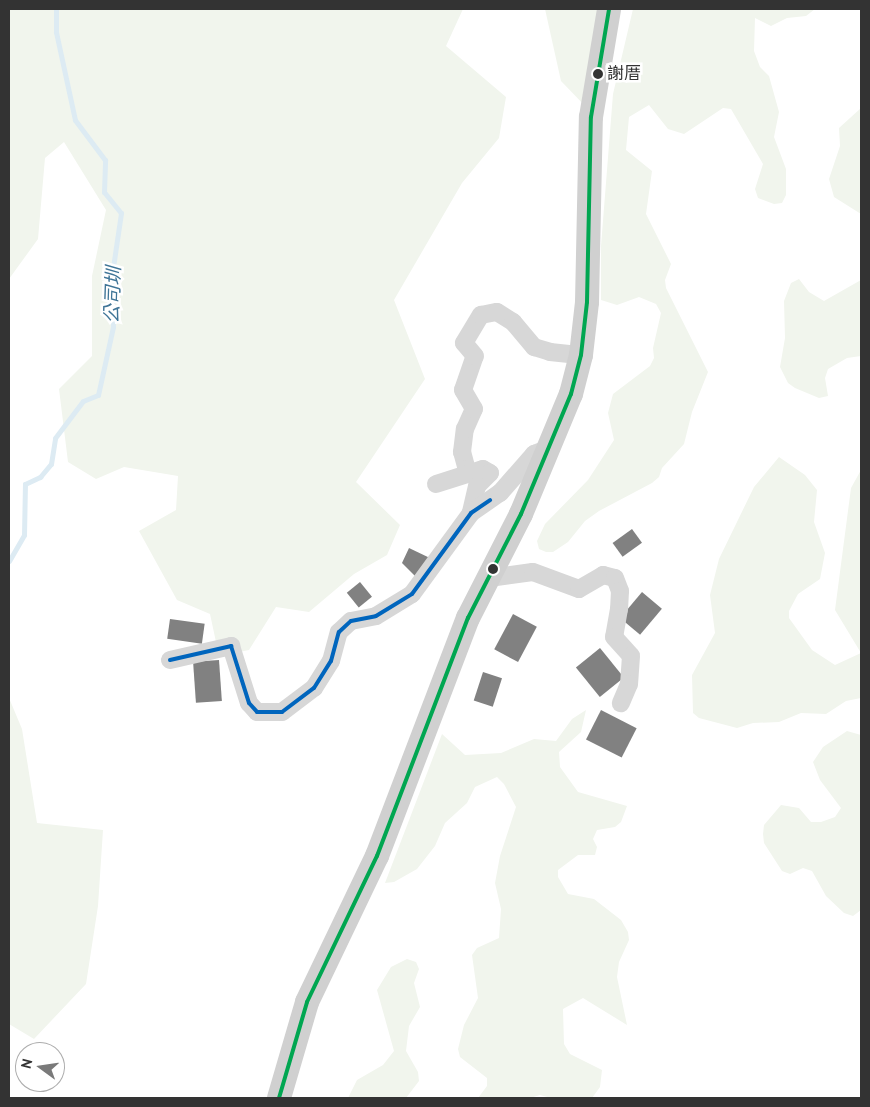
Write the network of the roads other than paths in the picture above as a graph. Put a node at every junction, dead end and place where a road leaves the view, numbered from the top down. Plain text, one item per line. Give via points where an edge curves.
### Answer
1 (609, 9) edge
2 (581, 354) junction
3 (551, 447) junction
4 (468, 474) junction
5 (436, 484) dead end
6 (471, 513) junction
7 (489, 578) junction
8 (170, 660) dead end
9 (621, 704) dead end
10 (278, 1098) edge

1 - 2 main road via 591,117 586,214 587,302
2 - 3 main road via 571,394
2 - 4 street via 550,352 534,347 513,322 497,312 481,315 464,343 475,356 463,390 474,409 465,429 462,452
3 - 6 street via 534,454 500,492
3 - 7 main road
4 - 5 street
4 - 6 street via 483,469 490,473 477,486
6 - 8 street via 412,594 376,616 351,621 339,632 331,661 314,688 282,712 257,712 249,703 231,646
7 - 9 street via 533,572 579,589 603,575 615,578 620,590 620,609 614,637 631,656 629,684
7 - 10 main road via 468,618 377,856 307,1002

